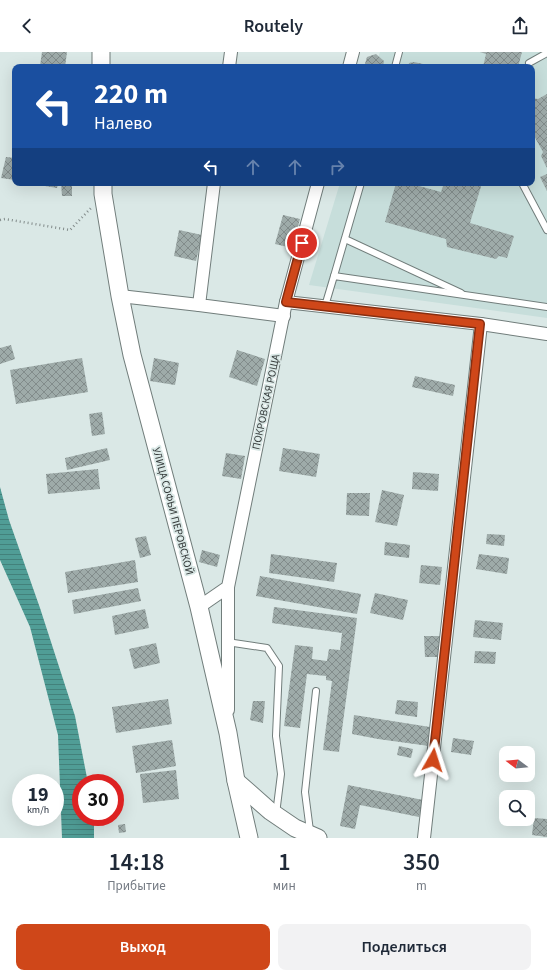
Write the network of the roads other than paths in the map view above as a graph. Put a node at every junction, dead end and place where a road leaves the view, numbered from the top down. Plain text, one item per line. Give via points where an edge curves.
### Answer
1 (101, 52) edge
2 (231, 52) edge
3 (353, 52) edge
4 (399, 52) edge
5 (547, 53) edge
6 (529, 63) dead end
7 (101, 64) edge
8 (229, 64) edge
9 (350, 64) edge
10 (396, 64) edge
11 (214, 186) edge
12 (317, 186) edge
13 (360, 186) edge
14 (524, 186) edge
15 (103, 189) edge
16 (547, 230) edge
17 (345, 239) junction
18 (334, 276) junction
19 (120, 296) junction
20 (467, 296) junction
21 (286, 302) junction
22 (199, 305) junction
23 (325, 306) junction
24 (547, 307) edge
25 (284, 316) junction
26 (480, 324) junction
27 (547, 334) edge
28 (228, 587) junction
29 (198, 607) junction
30 (227, 642) junction
31 (316, 691) dead end
32 (228, 733) junction
33 (236, 781) junction
34 (276, 816) junction
35 (314, 836) edge
36 (249, 838) edge
37 (424, 838) edge

1 - 7 main road
2 - 8 street
3 - 9 street
4 - 10 lane
5 - 6 lane
11 - 22 street
12 - 21 street, ПОКРОВСКАЯ РОЩА
13 - 17 lane
14 - 16 lane
15 - 19 main road, УЛИЦА СОФЬИ ПЕРОВСКОЙ
17 - 18 lane
17 - 20 lane
18 - 20 lane
18 - 23 lane
19 - 22 street
19 - 29 main road, УЛИЦА СОФЬИ ПЕРОВСКОЙ via 132,355
20 - 24 lane
21 - 23 street
21 - 25 street, ПОКРОВСКАЯ РОЩА
22 - 25 street
23 - 26 street
25 - 28 street, ПОКРОВСКАЯ РОЩА
26 - 27 street
26 - 37 street
28 - 29 street
28 - 30 street, ПОКРОВСКАЯ РОЩА
29 - 32 main road, УЛИЦА СОФЬИ ПЕРОВСКОЙ
30 - 32 street, ПОКРОВСКАЯ РОЩА
30 - 34 lane via 267,648 279,666 276,736 281,774
31 - 35 lane via 305,792
32 - 33 main road, УЛИЦА СОФЬИ ПЕРОВСКОЙ
33 - 34 main road
33 - 36 main road, УЛИЦА СОФЬИ ПЕРОВСКОЙ
34 - 35 main road

